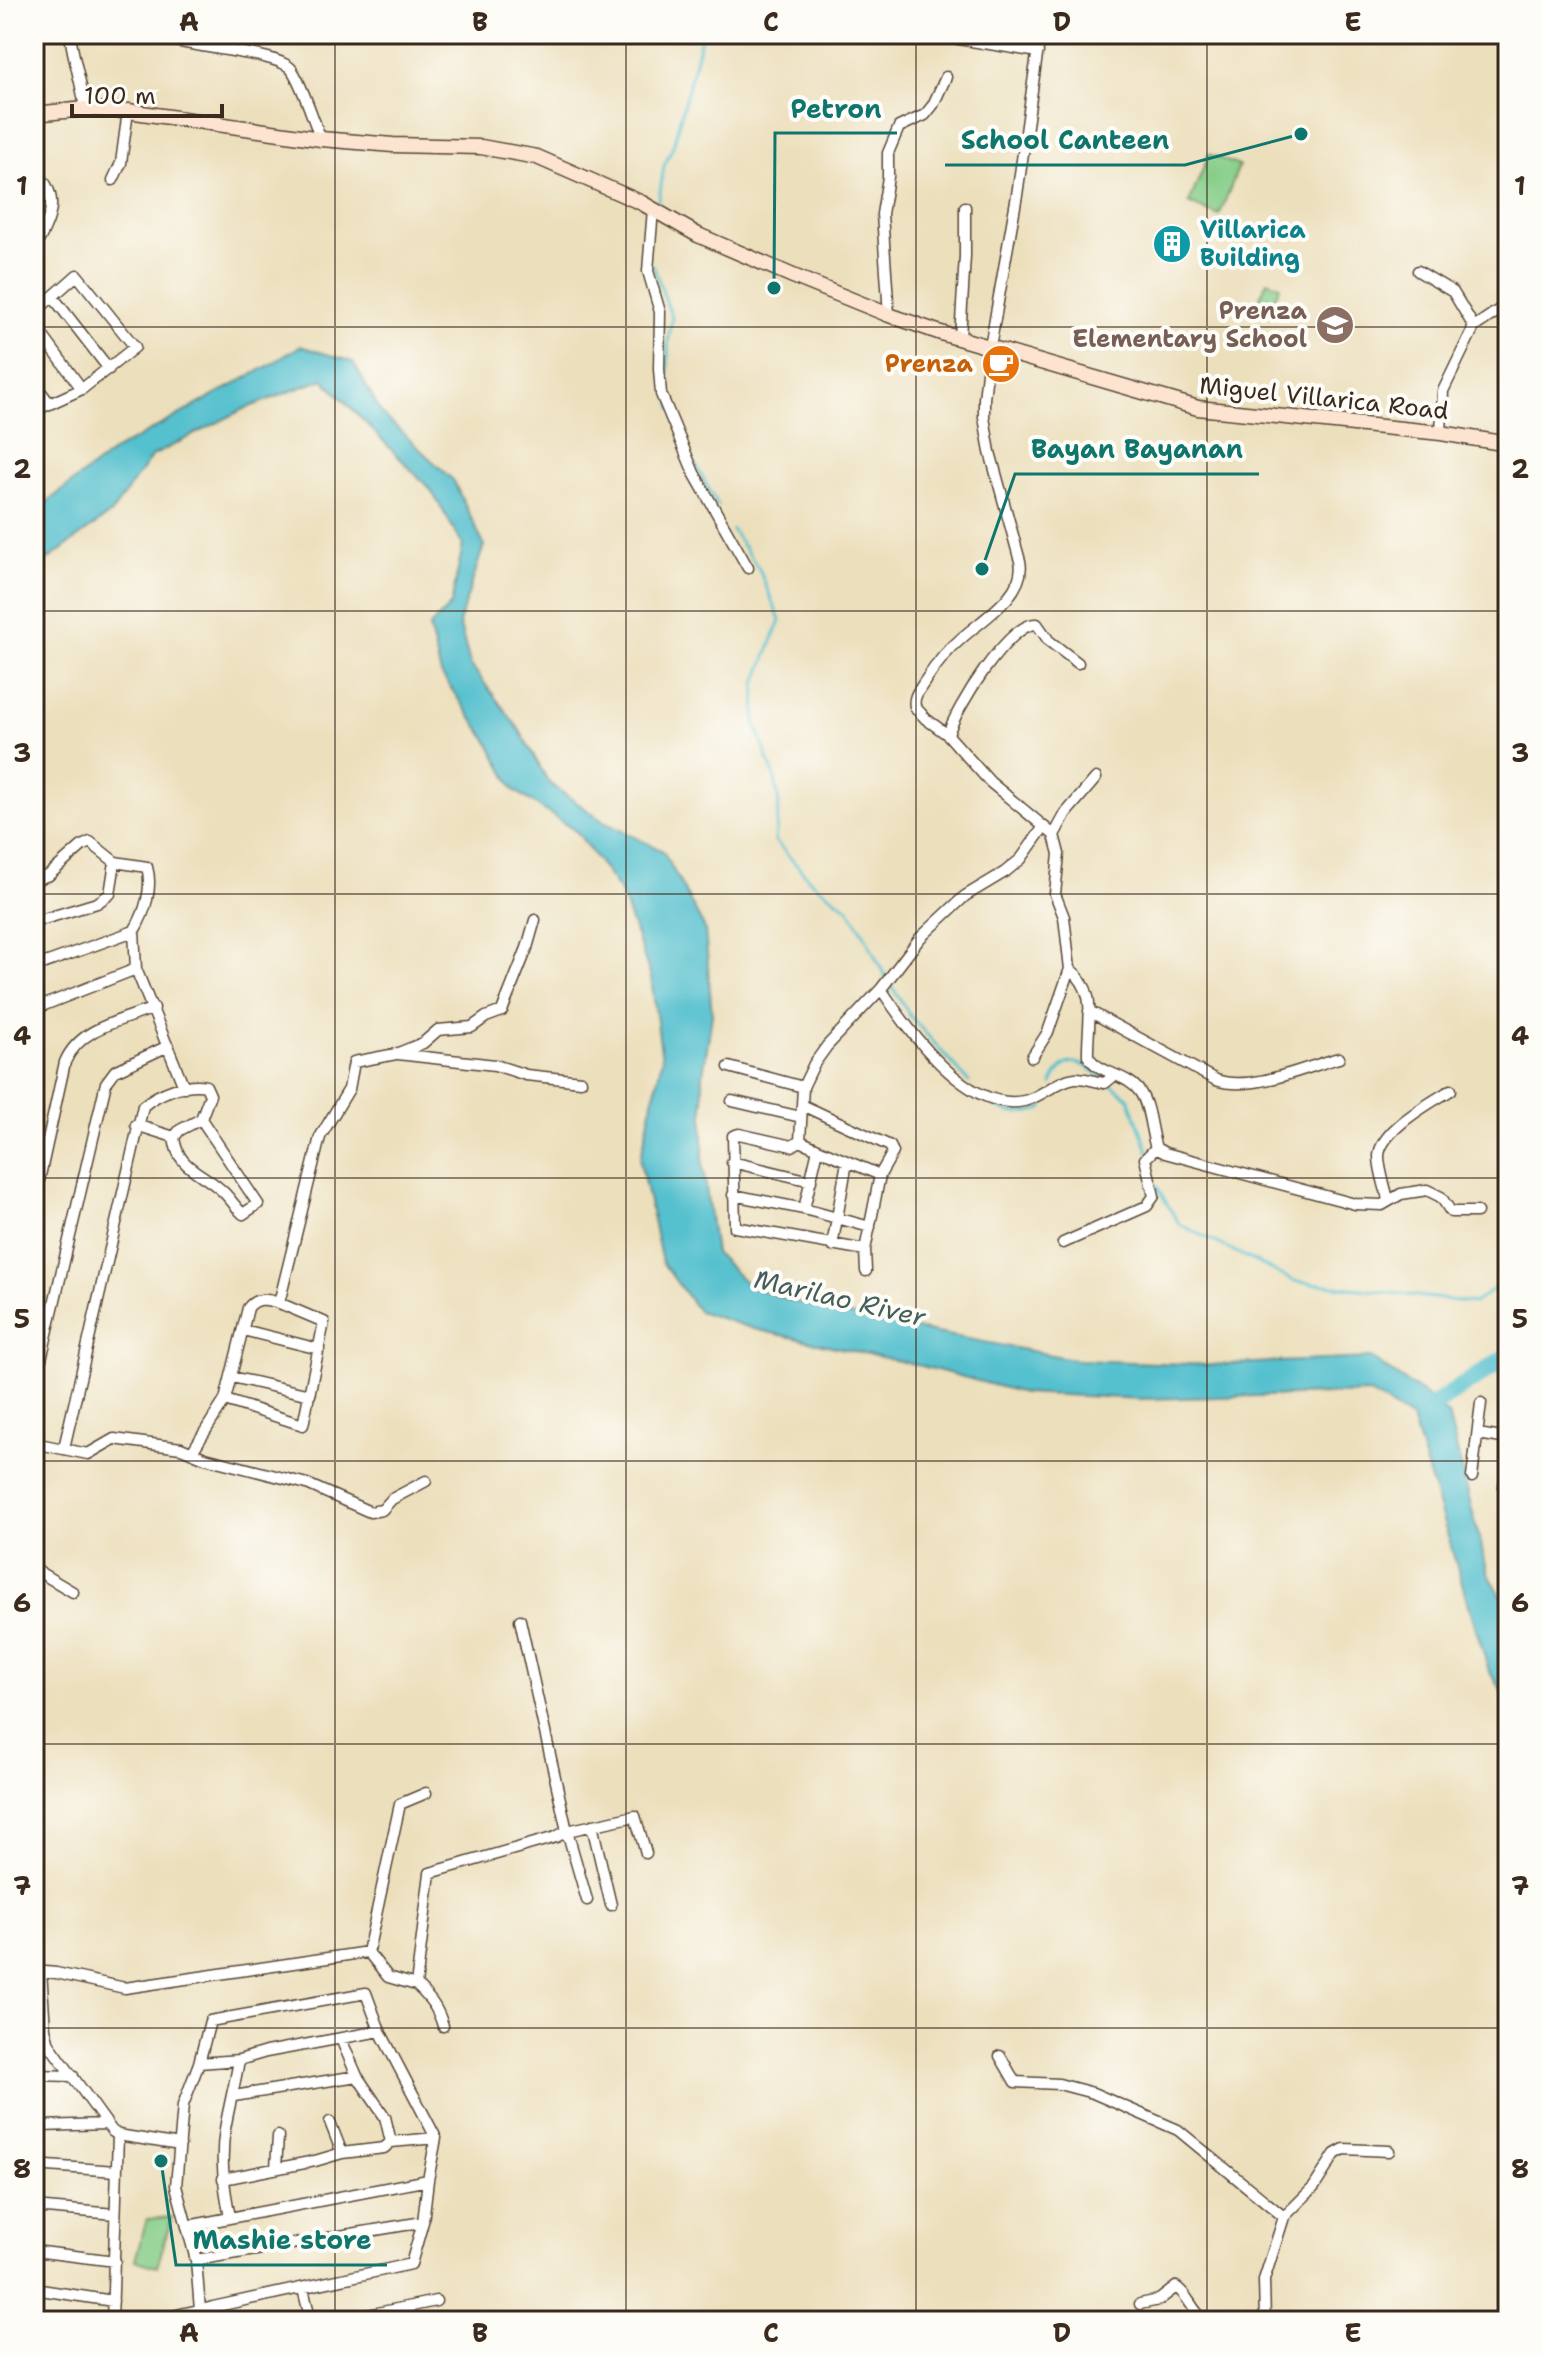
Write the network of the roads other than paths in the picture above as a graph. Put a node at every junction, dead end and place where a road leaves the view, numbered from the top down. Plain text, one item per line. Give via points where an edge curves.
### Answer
1 (70, 34) edge
2 (155, 34) edge
3 (928, 34) edge
4 (1040, 34) edge
5 (1038, 52) junction
6 (946, 77) dead end
7 (85, 109) junction
8 (128, 111) junction
9 (34, 114) edge
10 (321, 139) junction
11 (34, 170) edge
12 (113, 180) dead end
13 (965, 207) dead end
14 (653, 209) junction
15 (34, 249) edge
16 (1418, 271) dead end
17 (53, 297) junction
18 (1508, 304) edge
19 (34, 313) edge
20 (889, 315) junction
21 (34, 324) edge
22 (1474, 327) junction
23 (960, 338) junction
24 (990, 347) junction
25 (109, 369) junction
26 (34, 383) edge
27 (82, 389) junction
28 (50, 404) junction
29 (34, 411) edge
30 (1441, 433) junction
31 (1508, 444) edge
32 (748, 568) dead end
33 (1078, 663) dead end
34 (948, 735) junction
35 (1096, 778) dead end
36 (1043, 828) junction
37 (1054, 835) junction
38 (115, 862) junction
39 (34, 880) edge
40 (535, 920) dead end
41 (34, 922) edge
42 (134, 931) junction
43 (34, 967) edge
44 (136, 969) junction
45 (1070, 969) junction
46 (886, 983) junction
47 (154, 1008) junction
48 (34, 1009) edge
49 (1089, 1011) junction
50 (168, 1046) junction
51 (396, 1054) junction
52 (1032, 1057) dead end
53 (1339, 1058) dead end
54 (729, 1067) dead end
55 (1115, 1075) junction
56 (581, 1081) dead end
57 (184, 1087) junction
58 (803, 1087) junction
59 (1451, 1090) dead end
60 (732, 1101) dead end
61 (802, 1105) junction
62 (801, 1117) junction
63 (201, 1119) junction
64 (136, 1125) junction
65 (174, 1137) junction
66 (800, 1141) junction
67 (1156, 1148) junction
68 (818, 1149) junction
69 (732, 1162) junction
70 (847, 1162) junction
71 (880, 1175) junction
72 (240, 1179) junction
73 (811, 1181) junction
74 (221, 1189) junction
75 (733, 1195) junction
76 (1388, 1199) junction
77 (34, 1203) edge
78 (804, 1209) junction
79 (1477, 1212) dead end
80 (838, 1218) junction
81 (870, 1227) junction
82 (1063, 1243) dead end
83 (832, 1246) junction
84 (865, 1250) junction
85 (866, 1271) dead end
86 (279, 1303) junction
87 (243, 1330) junction
88 (319, 1349) junction
89 (232, 1377) junction
90 (34, 1389) edge
91 (310, 1395) junction
92 (225, 1400) junction
93 (1481, 1403) dead end
94 (1478, 1434) junction
95 (1508, 1439) edge
96 (34, 1443) edge
97 (64, 1448) junction
98 (192, 1452) junction
99 (1508, 1465) edge
100 (1472, 1477) dead end
101 (426, 1481) dead end
102 (1504, 1487) dead end
103 (34, 1569) edge
104 (73, 1592) dead end
105 (520, 1620) dead end
106 (426, 1793) dead end
107 (592, 1825) junction
108 (567, 1831) junction
109 (646, 1853) dead end
110 (587, 1900) dead end
111 (611, 1905) dead end
112 (368, 1952) junction
113 (38, 1971) edge
114 (416, 1985) junction
115 (443, 2026) dead end
116 (380, 2031) junction
117 (341, 2039) junction
118 (1000, 2056) dead end
119 (239, 2060) junction
120 (199, 2063) junction
121 (34, 2075) edge
122 (73, 2076) junction
123 (357, 2076) junction
124 (234, 2096) junction
125 (330, 2122) dead end
126 (107, 2124) junction
127 (118, 2135) junction
128 (278, 2136) dead end
129 (436, 2138) junction
130 (391, 2142) junction
131 (180, 2145) junction
132 (1389, 2151) dead end
133 (34, 2152) edge
134 (342, 2153) junction
135 (34, 2165) edge
136 (276, 2168) junction
137 (116, 2171) junction
138 (223, 2179) junction
139 (428, 2180) junction
140 (34, 2207) edge
141 (115, 2214) junction
142 (230, 2217) junction
143 (1284, 2217) junction
144 (423, 2222) junction
145 (188, 2226) junction
146 (34, 2251) edge
147 (196, 2260) junction
148 (115, 2261) junction
149 (34, 2289) edge
150 (303, 2289) junction
151 (113, 2301) junction
152 (436, 2301) dead end
153 (1140, 2304) dead end
154 (414, 2306) junction
155 (200, 2310) junction
156 (112, 2321) edge
157 (160, 2321) edge
158 (311, 2321) edge
159 (338, 2321) edge
160 (409, 2321) edge
161 (1208, 2321) edge
162 (1265, 2321) edge

1 - 7 street
2 - 10 street via 275,58 291,68
3 - 5 street
4 - 5 street
5 - 24 street
6 - 20 street via 925,115 899,127 888,153 882,237
7 - 8 main road, Miguel Villarica Road
7 - 9 main road, Miguel Villarica Road
8 - 10 main road, Miguel Villarica Road
8 - 12 street via 121,163
10 - 14 main road, Miguel Villarica Road via 481,147 537,157
11 - 15 street via 47,181 52,199
13 - 23 street
14 - 20 main road, Miguel Villarica Road via 698,235
14 - 32 street via 648,271 660,312 661,394 694,473
16 - 22 street via 1453,292
17 - 19 street
17 - 25 street
17 - 25 street via 77,275 135,347
18 - 22 street
20 - 23 main road, Miguel Villarica Road
21 - 27 street
22 - 30 street via 1443,391
23 - 24 main road, Miguel Villarica Road
24 - 30 main road, Miguel Villarica Road via 1198,408
24 - 34 street via 986,429 1022,569 993,615 944,655 916,695 915,707
25 - 27 street
26 - 28 street
27 - 28 street
28 - 29 street
30 - 31 main road, Miguel Villarica Road
33 - 34 street via 1049,641 1037,624 1027,625 998,651 955,715
34 - 36 street via 990,782
35 - 37 street
36 - 37 street
36 - 46 street via 1021,859 965,896 920,938
37 - 45 street via 1059,854 1055,894 1064,917
38 - 39 street via 90,842 49,875
38 - 41 street via 110,894
38 - 42 street via 142,865 149,872 147,901
40 - 51 street via 502,1011 472,1027 438,1030
42 - 43 street
42 - 44 street
44 - 47 street
44 - 48 street
45 - 49 street via 1083,979
45 - 52 street via 1048,1032
46 - 55 street via 898,1014 944,1067 987,1099 1025,1101 1067,1080 1105,1083
46 - 58 street via 827,1046
47 - 50 street
47 - 77 street via 86,1034 73,1046
49 - 53 street via 1230,1085
49 - 55 street via 1088,1056
50 - 57 street
50 - 90 street via 115,1071 106,1083
51 - 56 street
51 - 86 street via 354,1062 349,1089 320,1137
54 - 58 street
55 - 67 street via 1139,1091
57 - 63 street via 199,1084 209,1090
57 - 64 street via 148,1101
58 - 61 street
59 - 76 street via 1400,1123 1382,1147 1379,1158
60 - 62 street
61 - 62 street
61 - 71 street via 893,1148
62 - 66 street
63 - 65 street
63 - 72 street
64 - 65 street
64 - 97 street
65 - 74 street via 187,1167
66 - 68 street
66 - 69 street via 787,1146 735,1134
67 - 76 street via 1355,1204 1382,1205
67 - 82 street via 1145,1159 1152,1201
68 - 70 street
68 - 73 street
69 - 73 street
69 - 75 street
70 - 71 street
70 - 80 street
71 - 81 street
72 - 74 street
72 - 74 street via 258,1204 243,1214
73 - 78 street
75 - 78 street
75 - 83 street via 735,1227
76 - 79 street via 1427,1190 1441,1197 1451,1212
78 - 80 street
80 - 81 street
80 - 83 street
81 - 84 street
83 - 84 street
84 - 85 street
86 - 87 street via 252,1303
86 - 88 street via 324,1322
87 - 88 street
87 - 89 street
88 - 91 street
89 - 91 street
89 - 92 street
91 - 92 street via 303,1425
92 - 98 street
93 - 94 street
94 - 95 street
94 - 100 street
96 - 97 street
97 - 98 street via 88,1454 114,1439
98 - 101 street via 307,1484 370,1512 382,1510
99 - 102 street
103 - 104 street
105 - 108 street
106 - 112 street via 400,1804
107 - 108 street
107 - 109 street via 635,1816
107 - 111 street
108 - 110 street
108 - 114 street via 430,1873
112 - 113 street via 125,1988
112 - 114 street via 388,1977
113 - 122 street via 49,2044
114 - 115 street via 440,2012
116 - 117 street
116 - 120 street via 366,1993 210,2021
116 - 129 street
117 - 119 street
117 - 123 street
118 - 143 street via 1015,2082 1059,2084 1093,2093 1178,2130
119 - 120 street
119 - 124 street
120 - 131 street via 183,2105
121 - 122 street
122 - 126 street
123 - 124 street
123 - 130 street via 385,2117
124 - 138 street via 225,2129
125 - 134 street
126 - 127 street
126 - 133 street via 41,2126
127 - 131 street
127 - 137 street
128 - 136 street
129 - 130 street
129 - 139 street
130 - 134 street via 384,2148
131 - 145 street via 176,2186
132 - 143 street via 1356,2148 1335,2154 1314,2187
134 - 136 street
135 - 137 street
136 - 138 street
137 - 141 street
138 - 142 street
139 - 142 street
139 - 144 street
140 - 141 street
141 - 148 street
142 - 145 street
143 - 162 street via 1264,2280
144 - 147 street
144 - 150 street via 411,2264
145 - 147 street
146 - 148 street
147 - 155 street
148 - 151 street
149 - 151 street
150 - 155 street
150 - 158 street
151 - 156 street
152 - 154 street
153 - 161 street via 1159,2300 1176,2287
154 - 159 street
154 - 160 street
155 - 157 street

